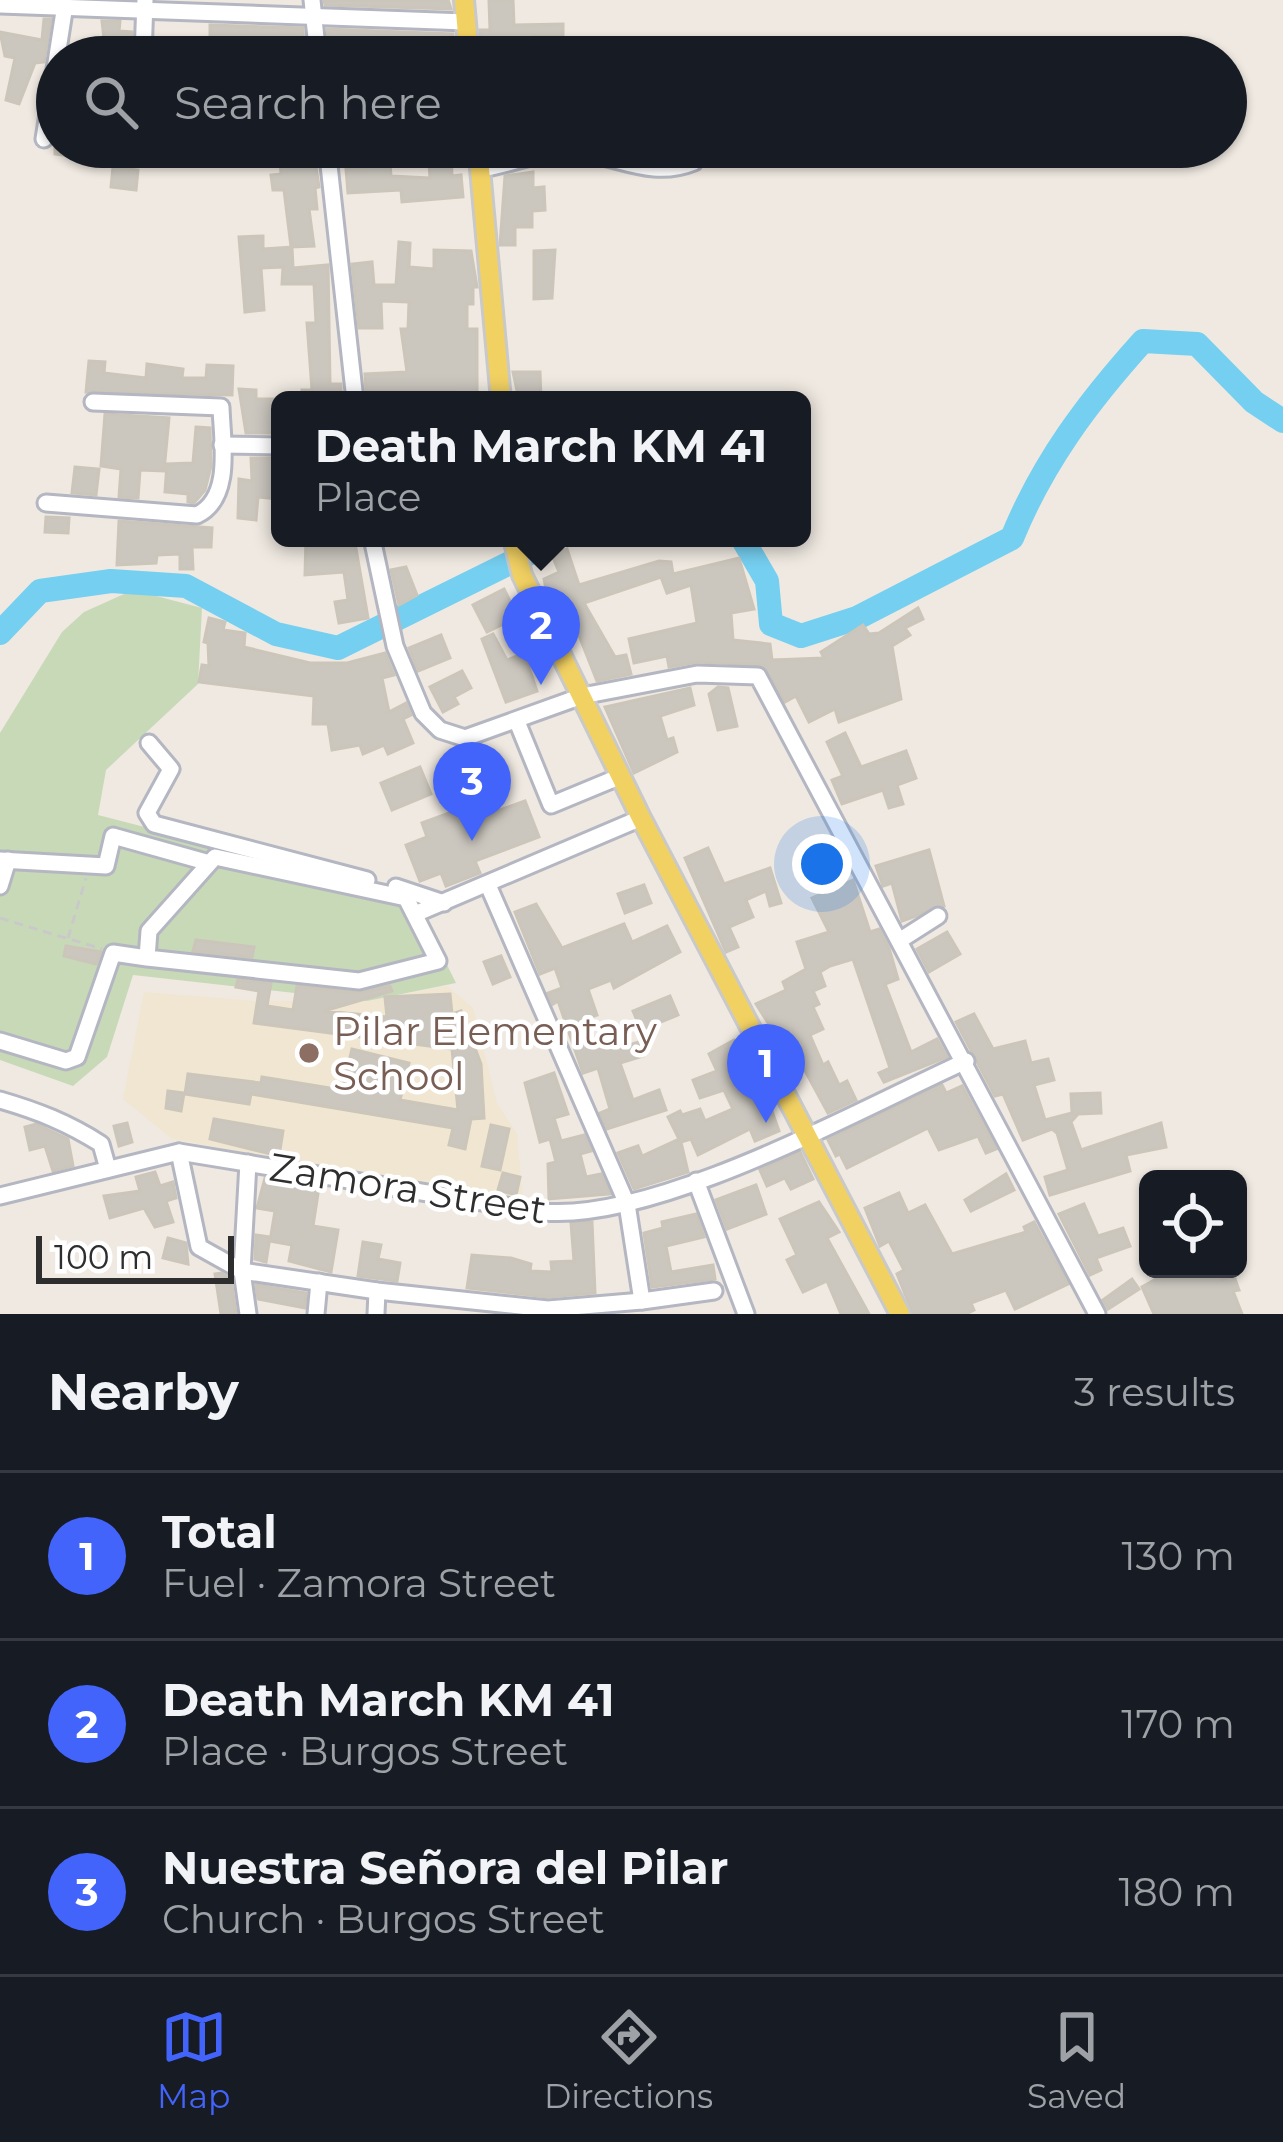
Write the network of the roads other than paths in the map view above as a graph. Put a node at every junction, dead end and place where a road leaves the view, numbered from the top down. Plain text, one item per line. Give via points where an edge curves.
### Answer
1 (464, 0) edge
2 (145, 3) edge
3 (0, 5) edge
4 (65, 5) junction
5 (313, 9) edge
6 (466, 22) junction
7 (60, 36) edge
8 (144, 36) edge
9 (467, 36) edge
10 (330, 168) edge
11 (483, 168) edge
12 (480, 169) joint
13 (354, 391) edge
14 (500, 391) edge
15 (93, 403) dead end
16 (222, 445) junction
17 (271, 446) edge
18 (46, 503) dead end
19 (374, 547) edge
20 (515, 547) edge
21 (582, 696) junction
22 (518, 724) junction
23 (149, 743) dead end
24 (621, 776) junction
25 (641, 818) junction
26 (212, 853) junction
27 (4, 860) edge
28 (488, 885) junction
29 (0, 886) edge
30 (445, 902) junction
31 (415, 914) junction
32 (938, 916) dead end
33 (902, 940) junction
34 (146, 958) junction
35 (0, 1041) edge
36 (966, 1061) junction
37 (0, 1100) edge
38 (808, 1133) junction
39 (178, 1152) junction
40 (248, 1162) junction
41 (108, 1169) junction
42 (696, 1181) junction
43 (0, 1196) edge
44 (628, 1204) junction
45 (242, 1271) junction
46 (320, 1282) junction
47 (377, 1291) junction
48 (714, 1291) dead end
49 (654, 1305) edge
50 (526, 1311) edge
51 (578, 1311) edge
52 (248, 1314) edge
53 (316, 1314) edge
54 (376, 1314) edge
55 (746, 1314) edge
56 (900, 1314) edge
57 (1097, 1314) edge

1 - 6 main road
2 - 4 street
2 - 5 street
2 - 8 street
3 - 4 street
4 - 7 street
5 - 6 street
6 - 9 main road
10 - 13 street
11 - 12 street
12 - 14 main road
15 - 16 street via 221,407
16 - 17 street
16 - 18 street via 220,493 197,515
19 - 22 street via 386,616 423,713 440,730 466,738
20 - 21 main road
21 - 22 street
21 - 24 main road
21 - 33 street via 697,674 758,676
22 - 24 street via 551,805
23 - 26 street via 171,769 147,820
24 - 25 main road
25 - 28 street
25 - 38 main road
26 - 27 street via 113,836 106,866
26 - 30 street
26 - 31 street via 406,898
26 - 34 street via 149,931
27 - 29 street
28 - 30 street
28 - 44 street
30 - 31 street
31 - 34 street via 438,961 358,981
32 - 33 street
33 - 36 street
34 - 35 street via 113,953 77,1057 66,1061
36 - 38 street, Zamora Street
36 - 57 street
37 - 41 street via 52,1115 101,1144
38 - 42 street, Zamora Street
38 - 56 main road
39 - 40 street, Zamora Street
39 - 41 street, Zamora Street
39 - 45 street via 199,1247
40 - 44 street, Zamora Street via 543,1212
40 - 45 street
41 - 43 street, Zamora Street
42 - 44 street, Zamora Street
42 - 55 street
44 - 49 street
45 - 46 street
45 - 52 street
46 - 47 street
46 - 53 street
47 - 50 street
47 - 54 street
48 - 49 street
49 - 51 street
50 - 51 street

